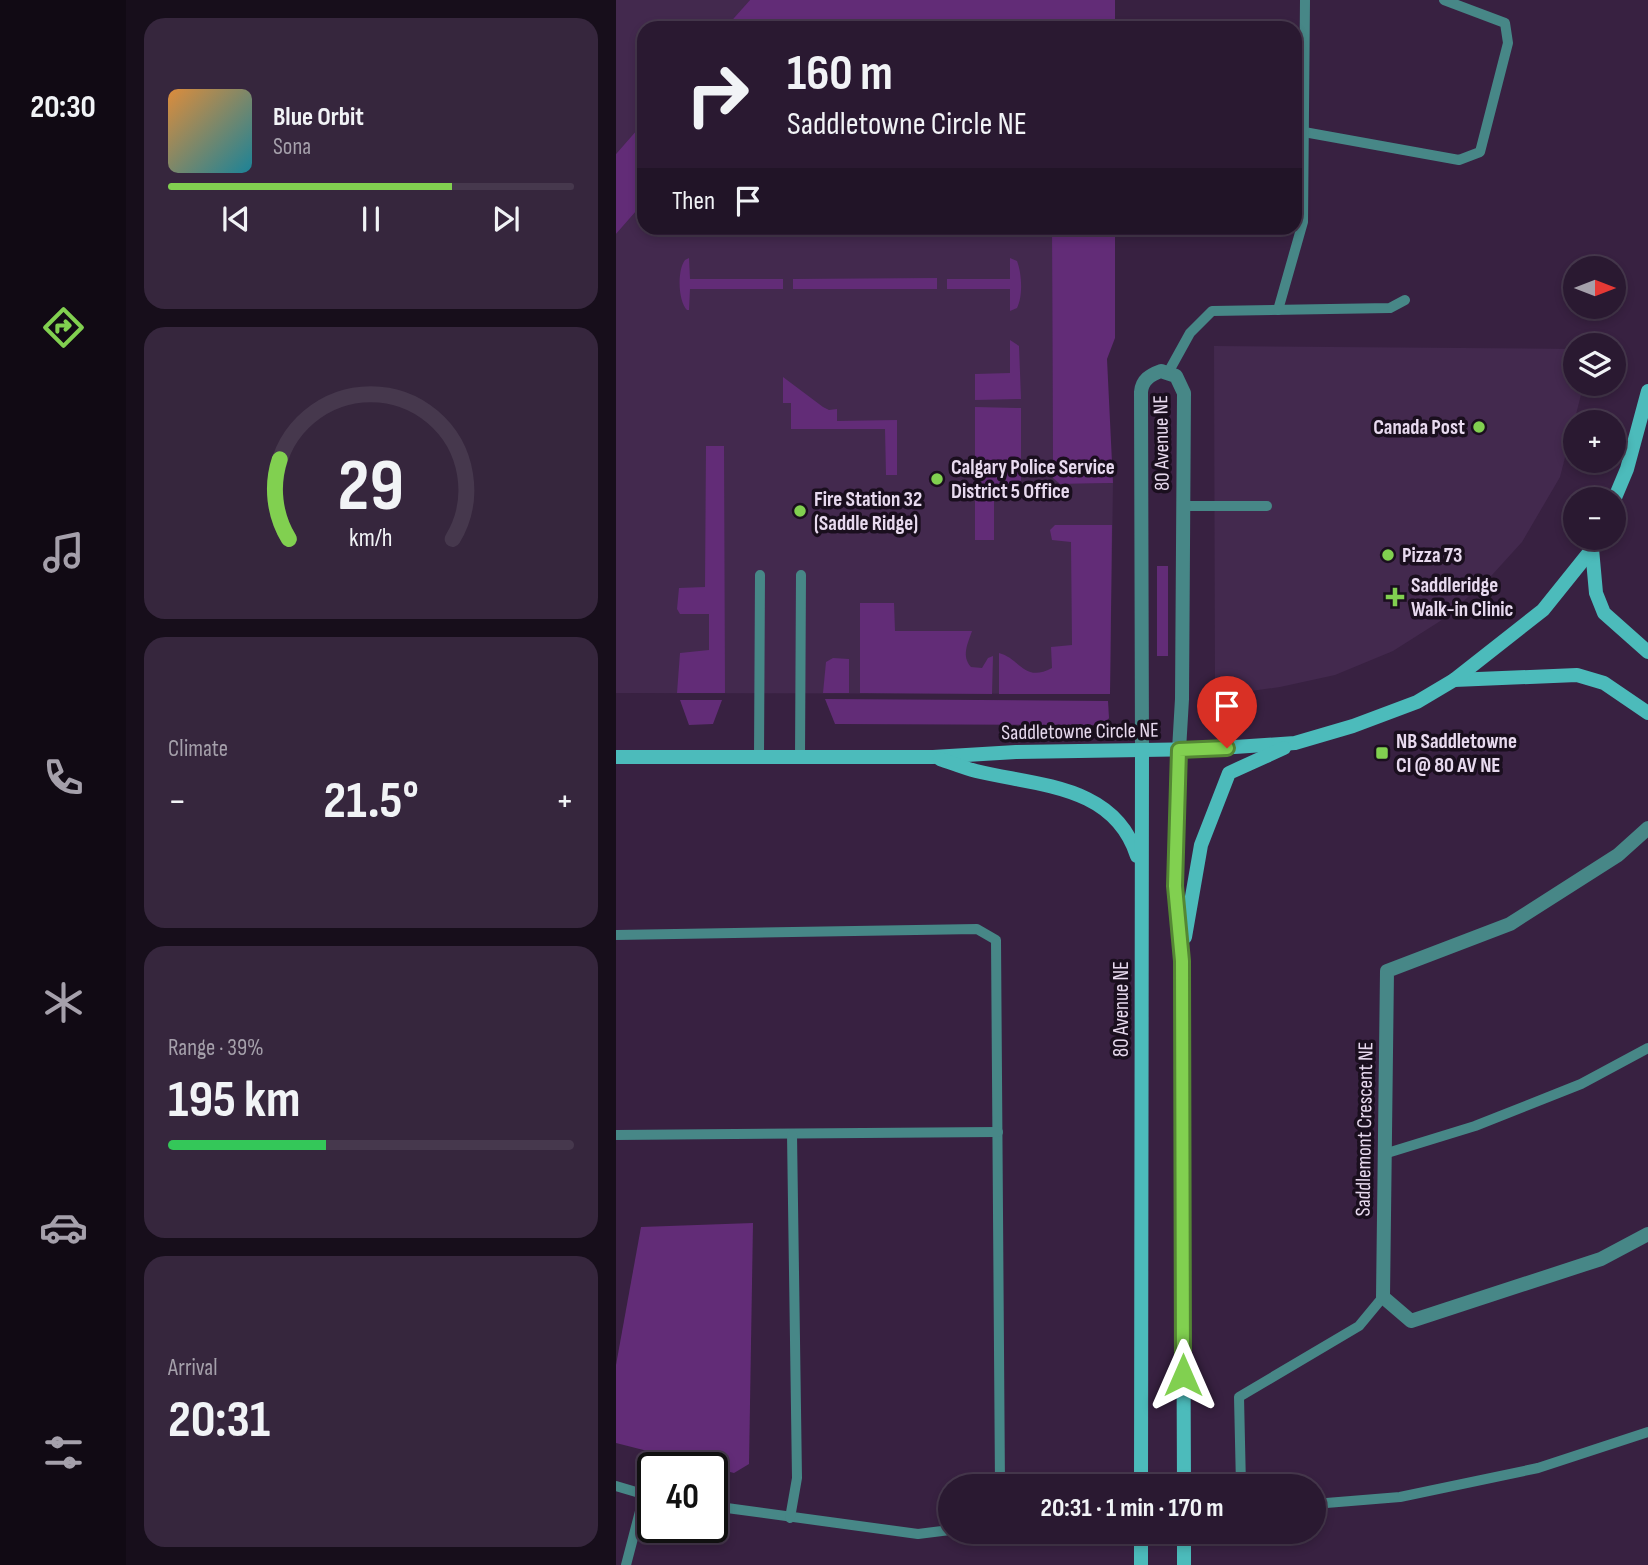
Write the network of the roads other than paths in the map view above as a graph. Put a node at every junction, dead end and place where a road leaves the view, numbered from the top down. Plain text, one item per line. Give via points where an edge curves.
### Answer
1 (1305, 0) edge
2 (1444, 0) edge
3 (1304, 132) junction
4 (1302, 226) edge
5 (1299, 235) edge
6 (1405, 300) dead end
7 (1278, 310) junction
8 (1169, 371) junction
9 (1648, 391) edge
10 (1619, 487) edge
11 (1182, 506) junction
12 (1266, 506) dead end
13 (1590, 550) edge
14 (1595, 550) edge
15 (760, 575) dead end
16 (801, 575) dead end
17 (1648, 652) edge
18 (1454, 680) junction
19 (1648, 713) edge
20 (1295, 743) junction
21 (1142, 750) junction
22 (1179, 750) junction
23 (759, 756) junction
24 (616, 757) edge
25 (800, 757) junction
26 (933, 757) junction
27 (1648, 828) edge
28 (1142, 870) junction
29 (616, 935) edge
30 (1182, 961) junction
31 (1648, 1048) edge
32 (998, 1132) junction
33 (792, 1133) junction
34 (616, 1135) edge
35 (1384, 1154) junction
36 (1648, 1234) edge
37 (1383, 1297) junction
38 (1648, 1432) edge
39 (1000, 1474) edge
40 (1141, 1474) edge
41 (1184, 1474) edge
42 (1241, 1474) edge
43 (616, 1486) edge
44 (637, 1493) edge
45 (1326, 1503) edge
46 (728, 1508) edge
47 (790, 1518) junction
48 (637, 1530) edge
49 (938, 1532) edge
50 (1141, 1544) edge
51 (1184, 1544) edge
52 (626, 1565) edge
53 (1141, 1565) edge
54 (1184, 1565) edge

1 - 3 lane
2 - 3 lane via 1504,23 1508,43 1480,152 1459,160
3 - 4 lane
5 - 7 lane
6 - 7 lane via 1390,308
7 - 8 lane via 1212,311 1190,333
8 - 11 street, 80 Avenue NE via 1184,393
8 - 21 street, 80 Avenue NE via 1153,373 1142,384
9 - 10 street
11 - 12 lane
11 - 22 street, 80 Avenue NE
13 - 18 street, Saddletowne Circle NE via 1543,610
14 - 17 street via 1597,593 1604,613
15 - 23 lane
16 - 25 lane
18 - 19 street via 1577,675 1604,683
18 - 20 street, Saddletowne Circle NE via 1417,702
20 - 22 street, Saddletowne Circle NE
20 - 30 street via 1229,772 1201,845
21 - 22 street, Saddletowne Circle NE
21 - 26 street, Saddletowne Circle NE
21 - 28 street, 80 Avenue NE
22 - 30 street, 80 Avenue NE via 1175,886
23 - 24 street, Saddletowne Circle NE
23 - 25 street, Saddletowne Circle NE
25 - 26 street, Saddletowne Circle NE
26 - 28 street via 975,771 1049,784 1102,806 1124,827
27 - 35 street, Saddlemont Crescent NE via 1618,855 1510,924 1387,971
28 - 40 street, 80 Avenue NE
29 - 32 lane via 976,929 996,940
30 - 41 street, 80 Avenue NE
31 - 35 lane via 1569,1089
32 - 33 lane
32 - 39 lane
33 - 34 lane
33 - 47 lane via 797,1479
35 - 37 street, Saddlemont Crescent NE
36 - 37 street via 1601,1259 1411,1321
37 - 42 lane via 1359,1326 1239,1397
38 - 45 lane via 1538,1468 1400,1497
43 - 44 lane
46 - 47 lane
47 - 49 lane via 918,1534
48 - 52 lane
50 - 53 street
51 - 54 street

